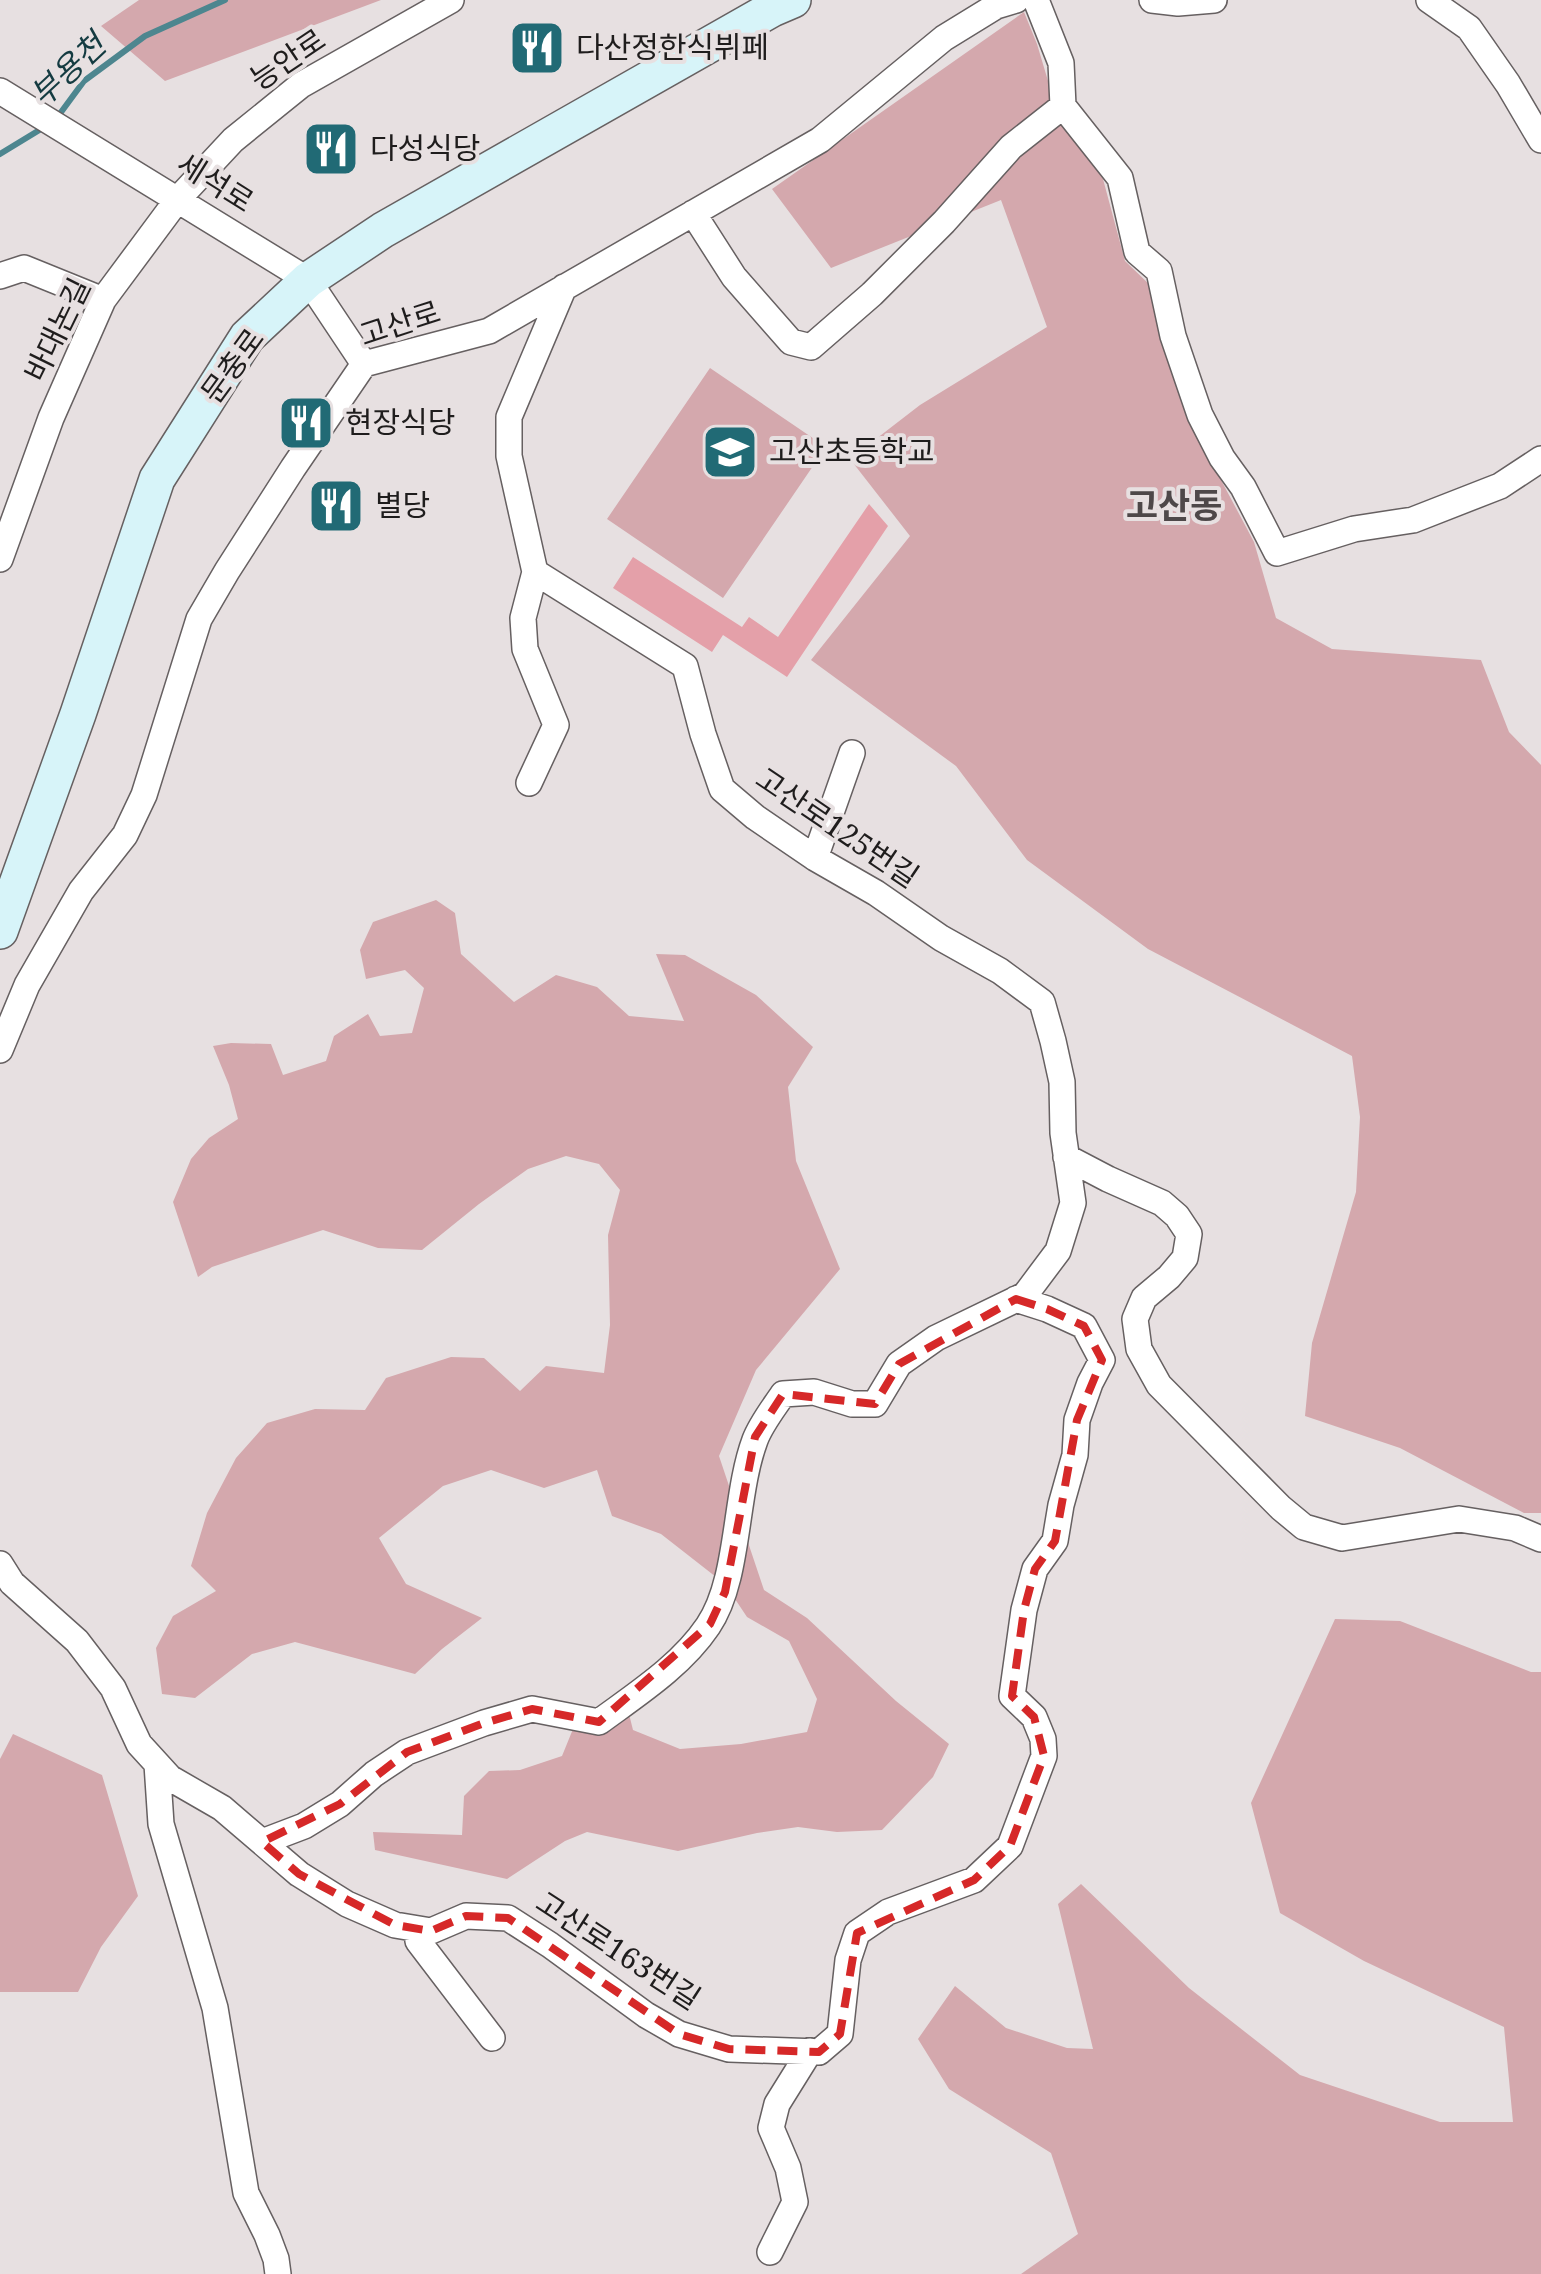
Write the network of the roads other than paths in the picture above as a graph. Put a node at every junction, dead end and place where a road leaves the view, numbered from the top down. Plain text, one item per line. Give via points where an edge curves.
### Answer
1 (793, 0) edge
2 (1016, 0) edge
3 (1036, 0) edge
4 (1152, 0) edge
5 (1214, 0) edge
6 (1429, 0) edge
7 (436, 4) edge
8 (0, 91) edge
9 (1063, 106) junction
10 (1541, 140) edge
11 (178, 199) junction
12 (693, 214) junction
13 (0, 276) edge
14 (308, 280) junction
15 (564, 288) junction
16 (103, 300) junction
17 (364, 364) junction
18 (1541, 458) edge
19 (0, 559) edge
20 (535, 572) junction
21 (852, 753) dead end
22 (530, 783) dead end
23 (816, 858) junction
24 (0, 931) edge
25 (0, 1050) edge
26 (1066, 1156) junction
27 (1016, 1299) junction
28 (1541, 1538) edge
29 (0, 1564) edge
30 (157, 1764) junction
31 (262, 1842) junction
32 (417, 1929) junction
33 (492, 2038) dead end
34 (810, 2052) junction
35 (770, 2252) dead end
36 (278, 2274) edge

1 - 14 street, 문충로 via 383,230
2 - 12 street, 고산로 via 944,38 820,140
3 - 9 street via 1061,62
4 - 5 street
6 - 10 street via 1470,28
7 - 11 street, 능안로 via 301,85 234,140
8 - 11 street, 세석로
9 - 12 street via 1011,147 884,282 811,346 791,342 734,277
9 - 18 street via 1120,178 1138,252 1159,271 1200,415 1277,554 1354,529 1413,520 1500,486
11 - 14 street, 세석로
11 - 16 street, 바대논길
12 - 15 street, 고산로
13 - 16 street via 24,268
14 - 17 street, 세석로
14 - 24 street, 문충로 via 247,337 157,480
15 - 17 street, 고산로 via 489,331
15 - 20 street via 509,417 509,456
16 - 19 street, 바대논길
17 - 25 street, 고산로 via 199,619 144,795 36,969
20 - 22 street via 523,618 524,649 556,725
20 - 23 street, 고산로125번길 via 685,666 722,789
21 - 23 street
23 - 26 street, 고산로125번길 via 1042,1002 1062,1082
26 - 27 street, 고산로125번길 via 1073,1203 1058,1250
26 - 28 street via 1162,1204 1189,1234 1186,1258 1144,1298 1135,1320 1139,1348 1159,1385 1304,1527 1342,1538 1459,1519
27 - 31 street, 고산로125번길 via 899,1364 876,1404 814,1392 783,1394 756,1437 725,1592 710,1624 688,1651 599,1722 532,1709 484,1722 407,1752 340,1804
27 - 34 street via 1084,1326 1102,1360 1077,1420 1055,1542 1035,1569 1024,1610 1012,1696 1034,1717 1044,1756 1010,1846 974,1880 888,1912 857,1933 840,2034
29 - 30 street via 77,1641 113,1688 138,1744
30 - 31 street
30 - 36 street via 161,1824 215,2008 246,2192
31 - 32 street via 347,1904
32 - 33 street via 418,1941
32 - 34 street, 고산로163번길 via 431,1932 466,1916 508,1918 679,2034 729,2048
34 - 35 street via 777,2104 772,2128 794,2202

